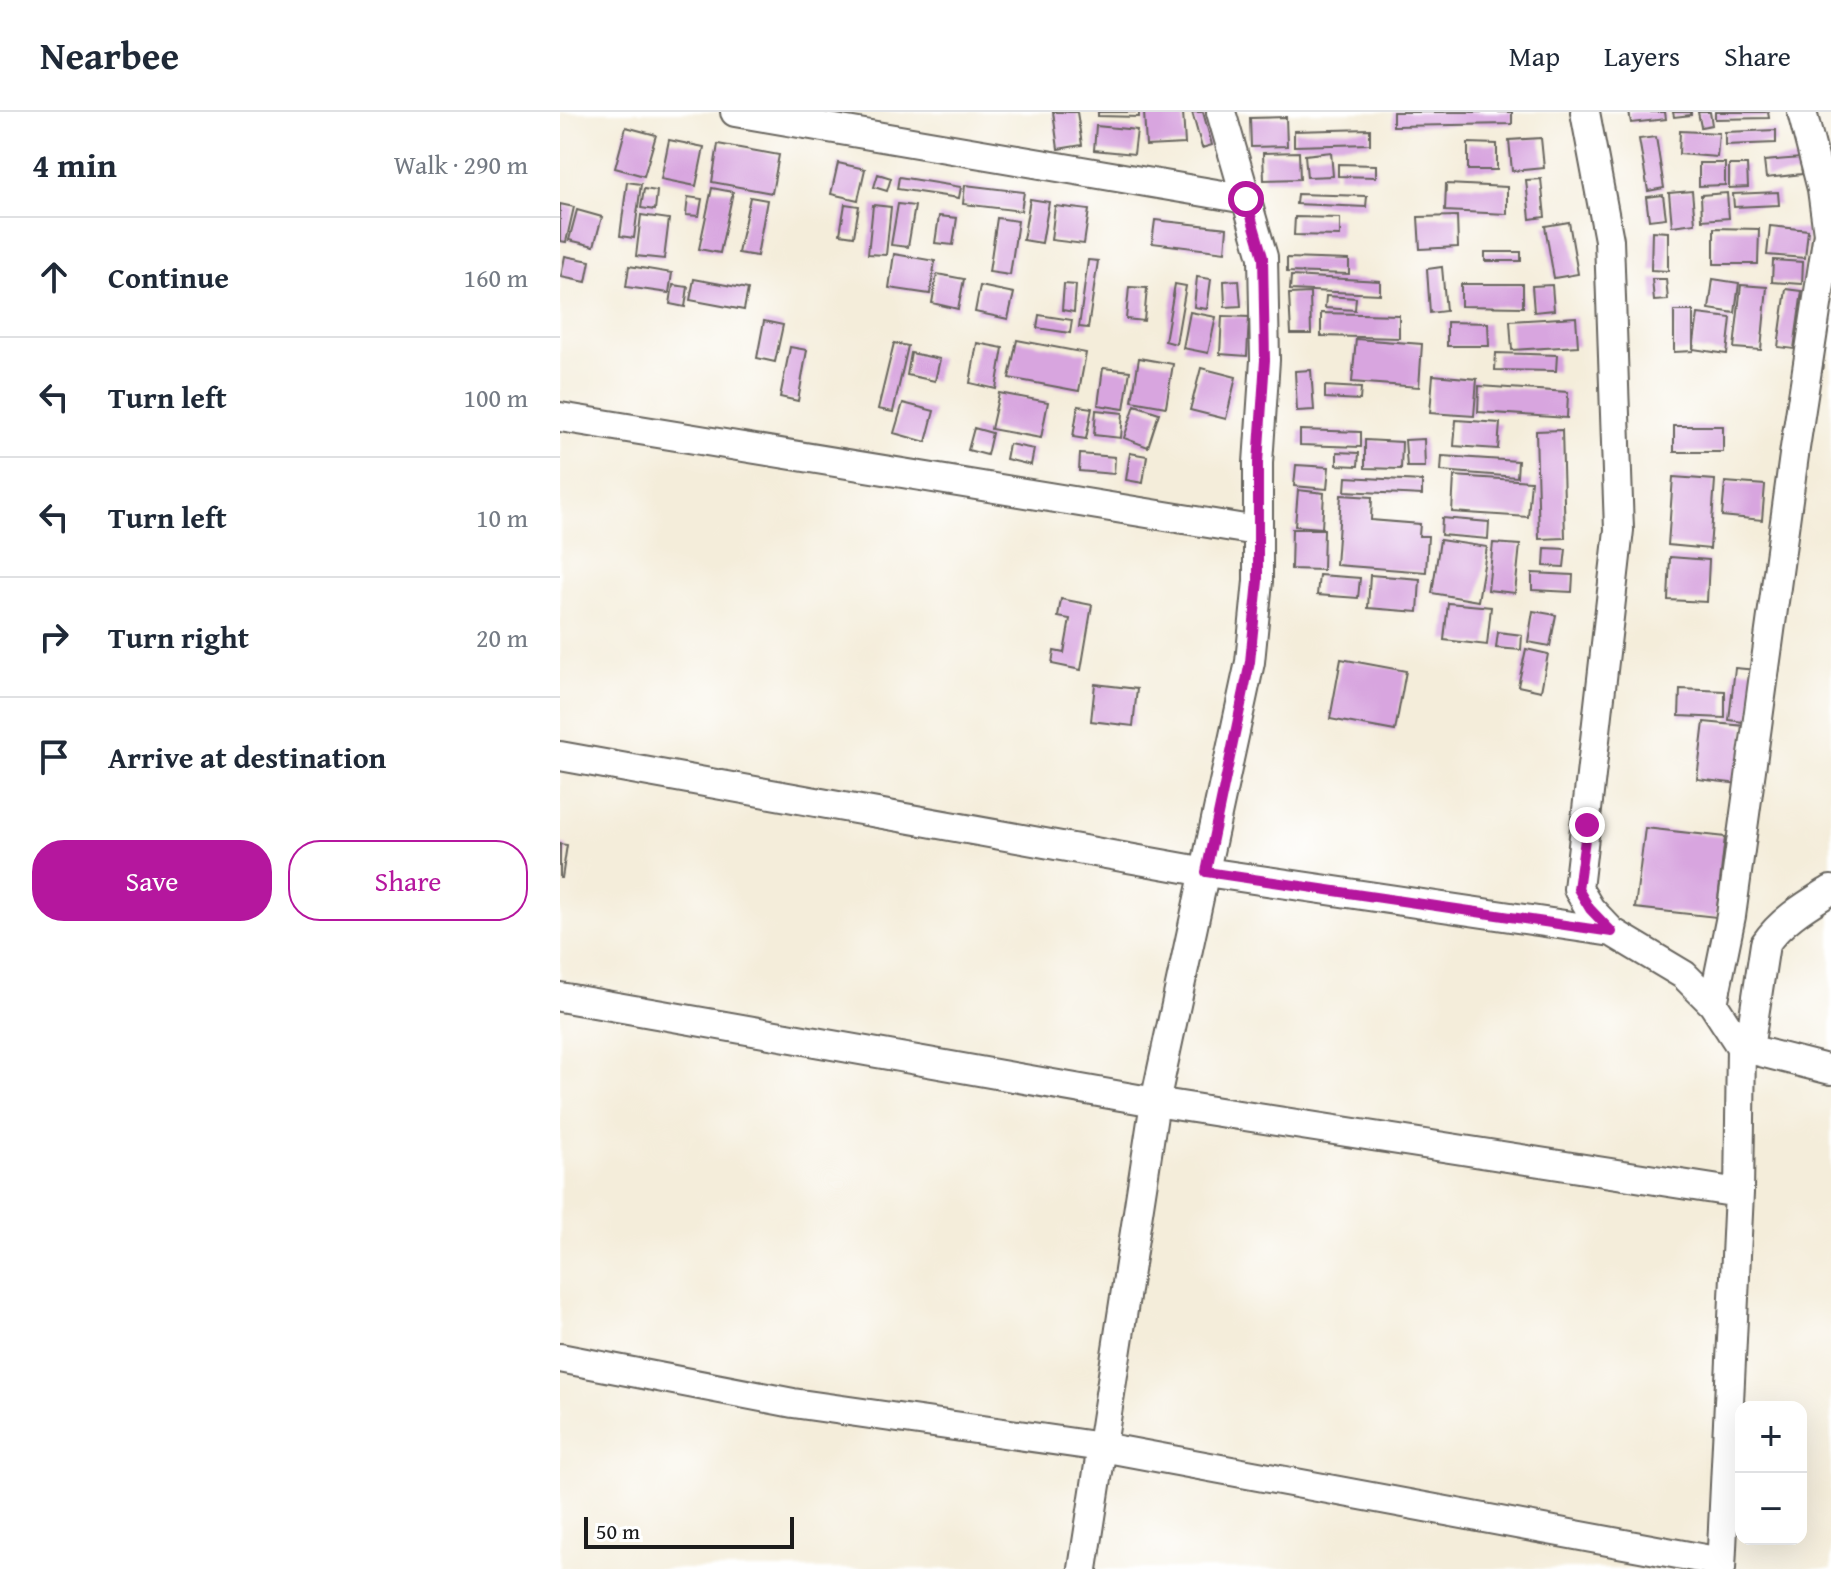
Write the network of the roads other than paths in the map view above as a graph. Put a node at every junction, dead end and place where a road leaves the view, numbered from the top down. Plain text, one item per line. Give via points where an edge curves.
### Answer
1 (735, 112) edge
2 (1221, 112) edge
3 (1585, 112) edge
4 (1802, 112) edge
5 (854, 123) edge
6 (1821, 141) edge
7 (1246, 199) junction
8 (1830, 233) edge
9 (560, 417) edge
10 (1257, 531) junction
11 (560, 756) edge
12 (1206, 872) junction
13 (1831, 890) edge
14 (1612, 932) junction
15 (560, 997) edge
16 (1713, 1004) junction
17 (1745, 1048) junction
18 (1831, 1070) edge
19 (1155, 1102) junction
20 (1739, 1193) junction
21 (560, 1358) edge
22 (1102, 1447) junction
23 (1721, 1565) edge
24 (1083, 1569) edge

1 - 5 street
2 - 7 street
3 - 14 street via 1609,240 1619,530 1578,889
4 - 6 street
5 - 7 street
6 - 8 street
7 - 10 street via 1263,257 1265,360
8 - 16 street via 1731,916
9 - 10 street
10 - 12 street via 1250,662
11 - 12 street
12 - 14 street
12 - 19 street
13 - 17 street via 1799,910 1765,944
14 - 16 street via 1684,975
15 - 19 street
16 - 17 street
17 - 18 street
17 - 20 street
19 - 20 street
19 - 22 street
20 - 23 street
21 - 22 street via 793,1403
22 - 23 street
22 - 24 street

